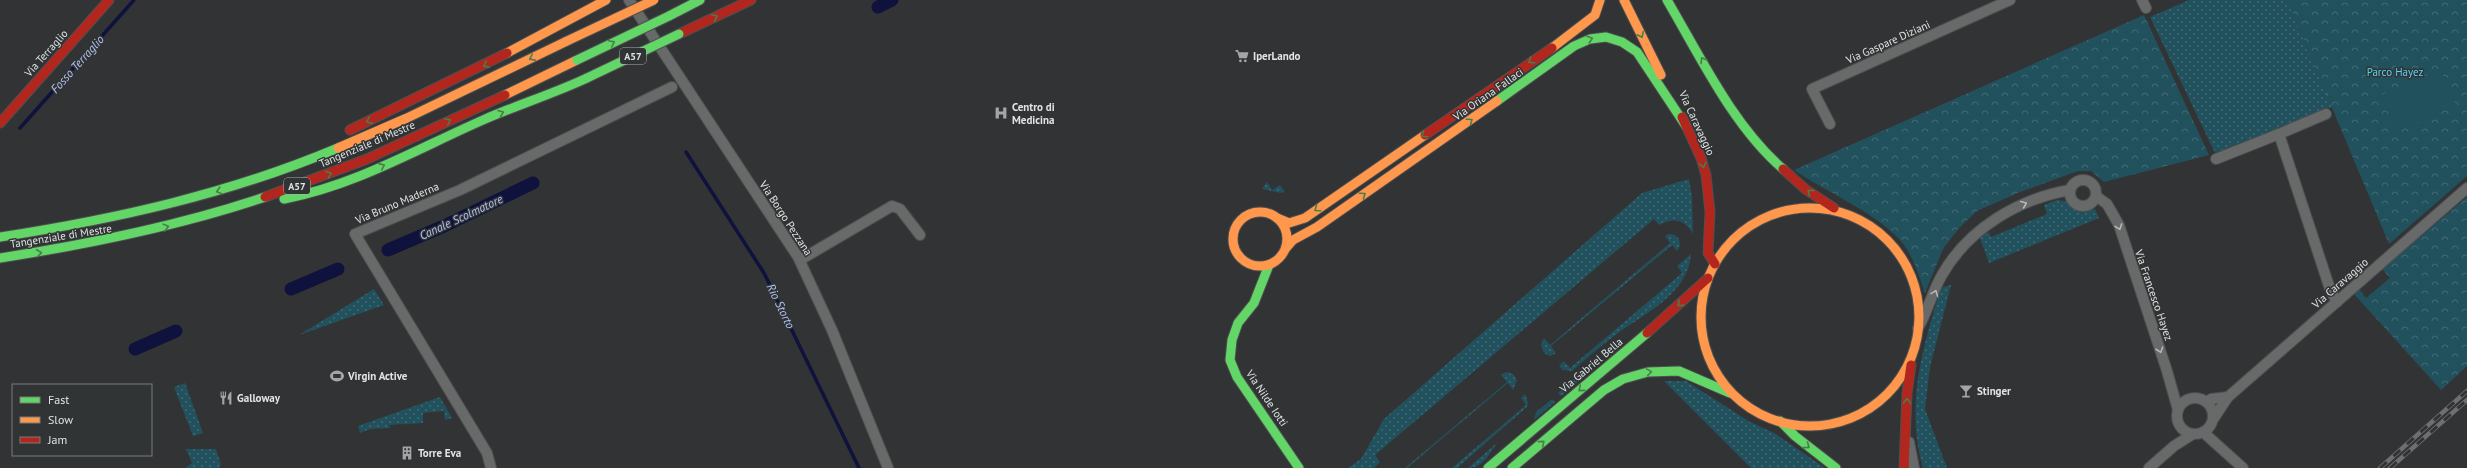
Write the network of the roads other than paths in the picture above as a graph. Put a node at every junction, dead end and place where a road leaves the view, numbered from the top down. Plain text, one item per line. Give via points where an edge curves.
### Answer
1 (109, 0) edge
2 (606, 0) edge
3 (628, 0) edge
4 (654, 0) edge
5 (700, 0) edge
6 (750, 0) edge
7 (1600, 0) edge
8 (1624, 0) edge
9 (1667, 0) edge
10 (2010, 0) edge
11 (672, 87) dead end
12 (2326, 114) dead end
13 (0, 123) edge
14 (1830, 124) dead end
15 (1686, 126) junction
16 (340, 134) dead end
17 (2279, 134) junction
18 (283, 159) dead end
19 (2216, 159) dead end
20 (243, 184) junction
21 (2467, 188) edge
22 (2070, 190) junction
23 (2096, 196) junction
24 (251, 202) junction
25 (1843, 213) junction
26 (1277, 218) junction
27 (920, 235) dead end
28 (0, 237) edge
29 (1286, 248) junction
30 (0, 258) edge
31 (800, 260) junction
32 (1245, 262) junction
33 (1715, 264) junction
34 (1269, 265) junction
35 (1708, 278) junction
36 (1258, 296) junction
37 (2337, 302) junction
38 (1918, 328) junction
39 (1913, 353) junction
40 (1734, 394) junction
41 (2228, 397) junction
42 (2207, 402) junction
43 (2178, 410) junction
44 (2214, 418) junction
45 (1780, 421) junction
46 (1906, 421) junction
47 (2180, 427) junction
48 (2203, 432) junction
49 (2193, 434) junction
50 (2174, 446) junction
51 (491, 468) edge
52 (888, 468) edge
53 (1299, 468) edge
54 (1488, 468) edge
55 (1512, 468) edge
56 (1836, 468) edge
57 (1904, 468) edge
58 (1914, 468) edge
59 (2149, 468) edge
60 (2243, 468) edge

1 - 13 main road, Via Terraglio
2 -> 16 main road via 495,60
3 - 31 street, Via Borgo Pezzana
4 -> 20 main road, Tangenziale di Mestre / A57, bridge via 368,136
24 -> 5 main road, Tangenziale di Mestre / A57, bridge via 376,155
24 -> 6 main road, A57, bridge via 313,194 380,167 485,119 587,78
7 -> 26 main road, Via Oriana Fallaci via 1595,15 1582,27 1305,218 1289,223
8 -> 15 main road, Via Caravaggio
25 -> 9 main road via 1798,183 1759,147
10 - 14 street, Via Gaspare Diziani via 1812,89
11 - 51 street, Via Bruno Maderna via 460,190 355,234 487,453
12 - 17 street
29 -> 15 main road, Via Oriana Fallaci via 1293,240 1317,227 1574,46 1591,38 1612,38 1627,44 1637,52
15 -> 33 main road, Via Caravaggio via 1706,175 1710,212 1708,253
17 - 19 street
17 - 37 street via 2330,289
18 - 20 main road, A57
20 -> 28 main road, Tangenziale di Mestre / A57 via 114,218
21 - 37 street, Via Caravaggio
22 - 23 street via 2077,182 2084,180 2092,184
22 - 23 street via 2073,202 2080,207 2088,206
38 -> 22 street via 1941,277 1953,258 1973,237 1989,223 2022,204
23 -> 43 street, Via Francesco Hayez via 2108,204 2119,225
30 -> 24 main road, Tangenziale di Mestre / A57 via 108,241
25 - 33 main road via 1810,208 1778,213 1762,219 1735,238
25 - 38 main road via 1871,227 1903,260 1915,289
26 - 29 main road via 1286,232
26 - 32 main road via 1264,212 1257,212 1249,214 1237,225 1234,233 1235,250
27 - 31 street via 900,209 892,206
29 - 34 main road via 1279,258
31 - 52 street, Via Borgo Pezzana via 832,330
32 - 34 main road
32 - 36 main road via 1254,274
33 - 35 main road
34 - 36 main road, Via Nilde Iotti
35 - 40 main road via 1702,309 1704,340 1715,369
35 -> 54 main road, Via Gabriel Bella via 1637,342
36 - 53 main road, Via Nilde Iotti via 1238,323 1232,340 1230,360 1237,377
37 - 41 street, Via Caravaggio
38 - 39 main road
39 - 45 main road via 1904,372 1892,388 1860,413 1841,421 1821,425 1800,425
46 -> 39 main road
40 - 45 main road via 1758,412
55 -> 40 main road via 1604,390 1623,379 1648,372 1679,371
41 - 42 street, Via Caravaggio
41 - 44 street, Via Caravaggio
42 - 43 street, Via Caravaggio via 2196,397 2191,398 2185,400
42 - 44 street
43 - 47 street
44 - 48 street, Via Caravaggio via 2212,424
45 -> 56 main road
46 - 57 main road
46 - 58 street
47 - 49 street
47 - 50 street
48 - 49 street
48 - 60 street
49 - 50 street
50 - 59 street

